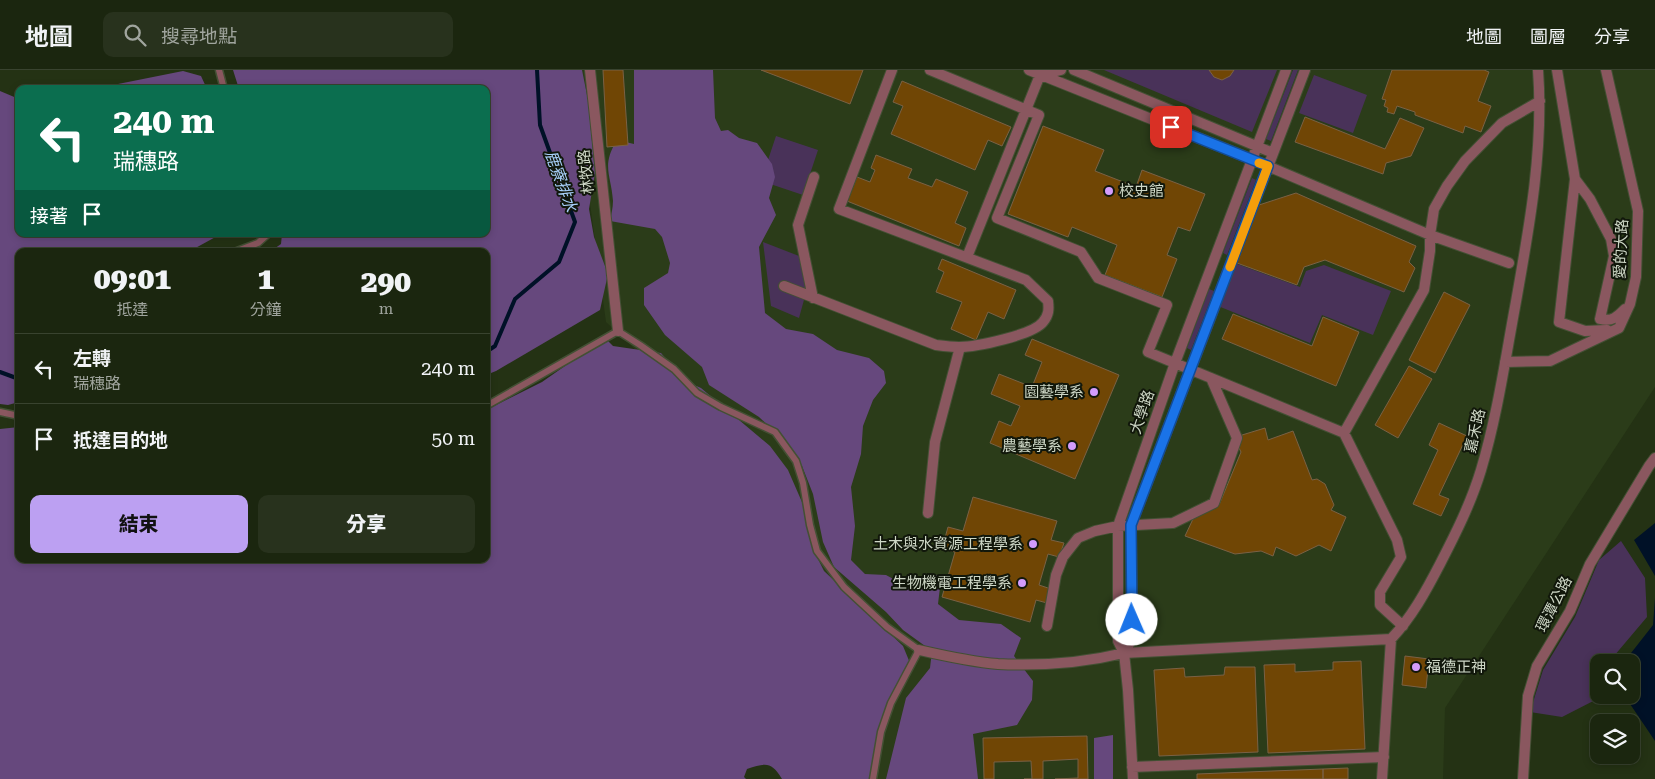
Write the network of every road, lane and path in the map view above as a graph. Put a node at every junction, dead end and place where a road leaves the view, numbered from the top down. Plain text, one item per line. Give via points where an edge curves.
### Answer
1 (219, 70) edge
2 (590, 70) edge
3 (892, 70) edge
4 (930, 70) edge
5 (1029, 70) edge
6 (1061, 70) edge
7 (1074, 70) edge
8 (1286, 70) edge
9 (1305, 70) edge
10 (1538, 70) edge
11 (1558, 70) edge
12 (1606, 70) edge
13 (1040, 75) junction
14 (223, 85) edge
15 (1540, 101) junction
16 (1026, 110) junction
17 (1256, 146) junction
18 (1273, 153) junction
19 (1251, 159) junction
20 (1268, 166) junction
21 (814, 177) dead end
22 (1575, 179) junction
23 (1430, 235) junction
24 (264, 237) edge
25 (244, 248) edge
26 (967, 257) junction
27 (1509, 263) dead end
28 (784, 286) dead end
29 (813, 298) junction
30 (1630, 304) junction
31 (1619, 328) junction
32 (618, 332) junction
33 (960, 347) junction
34 (1505, 362) junction
35 (1175, 364) junction
36 (1190, 370) junction
37 (1210, 378) junction
38 (490, 404) edge
39 (0, 412) edge
40 (15, 415) edge
41 (1344, 433) junction
42 (1655, 458) edge
43 (928, 513) dead end
44 (1131, 525) junction
45 (1118, 526) junction
46 (1047, 626) dead end
47 (1403, 626) junction
48 (1391, 640) junction
49 (919, 650) junction
50 (1124, 653) junction
51 (1384, 757) junction
52 (1132, 767) junction
53 (873, 779) edge
54 (1133, 779) edge
55 (1382, 779) edge
56 (1523, 779) edge

1 - 14 lane
2 - 32 street, 林牧路
3 - 26 street via 839,209
4 - 16 street
5 - 13 street
6 - 13 street
7 - 17 street
8 - 17 street, 大學路
9 - 18 street
10 - 15 street, 嘉禾路
11 - 22 street
12 - 30 street, 愛的大路 via 1638,211 1636,277
13 - 16 street
13 - 19 street
15 - 23 street via 1502,124 1465,161 1434,209
15 - 34 street, 嘉禾路 via 1539,145 1528,236
16 - 26 street
16 - 35 street via 1039,115 998,218 1081,252 1098,278 1166,305 1148,352
17 - 18 street
17 - 19 street, 大學路
18 - 20 street
19 - 20 street
19 - 35 street, 大學路
20 - 23 street
20 - 36 street
21 - 29 street via 798,226
22 - 30 street via 1590,199 1611,239 1614,256 1600,319 1614,319
22 - 31 street via 1559,322 1585,331
23 - 27 street
23 - 41 street via 1424,290
24 - 25 lane
26 - 33 street via 1026,280 1048,301 1049,313 1036,329 999,341
28 - 29 street
29 - 33 street via 936,345
30 - 31 street, 愛的大路
31 - 34 street via 1550,361
32 - 38 lane
32 - 49 lane via 674,369 697,393 775,432 796,461 817,551 844,586 887,626
33 - 43 street via 935,442
34 - 47 street, 嘉禾路 via 1481,470 1464,518 1423,597
35 - 36 street
35 - 45 street, 大學路
36 - 37 street
36 - 44 street
37 - 41 street
37 - 44 street via 1237,438 1214,503 1173,523
39 - 40 lane
41 - 47 street via 1397,540 1401,557 1380,592 1380,605
42 - 56 street, 環潭公路 via 1590,564 1570,611 1537,666 1528,696
44 - 45 street
44 - 50 street via 1132,639
45 - 46 street via 1078,538 1064,557 1056,575
45 - 50 street, 大學路 via 1118,641
47 - 48 street, 嘉禾路
48 - 50 street
48 - 51 street
49 - 50 street via 999,664 1096,660
49 - 53 lane via 890,703
50 - 52 street, 大學路
51 - 52 street
51 - 55 street
52 - 54 street, 大學路

